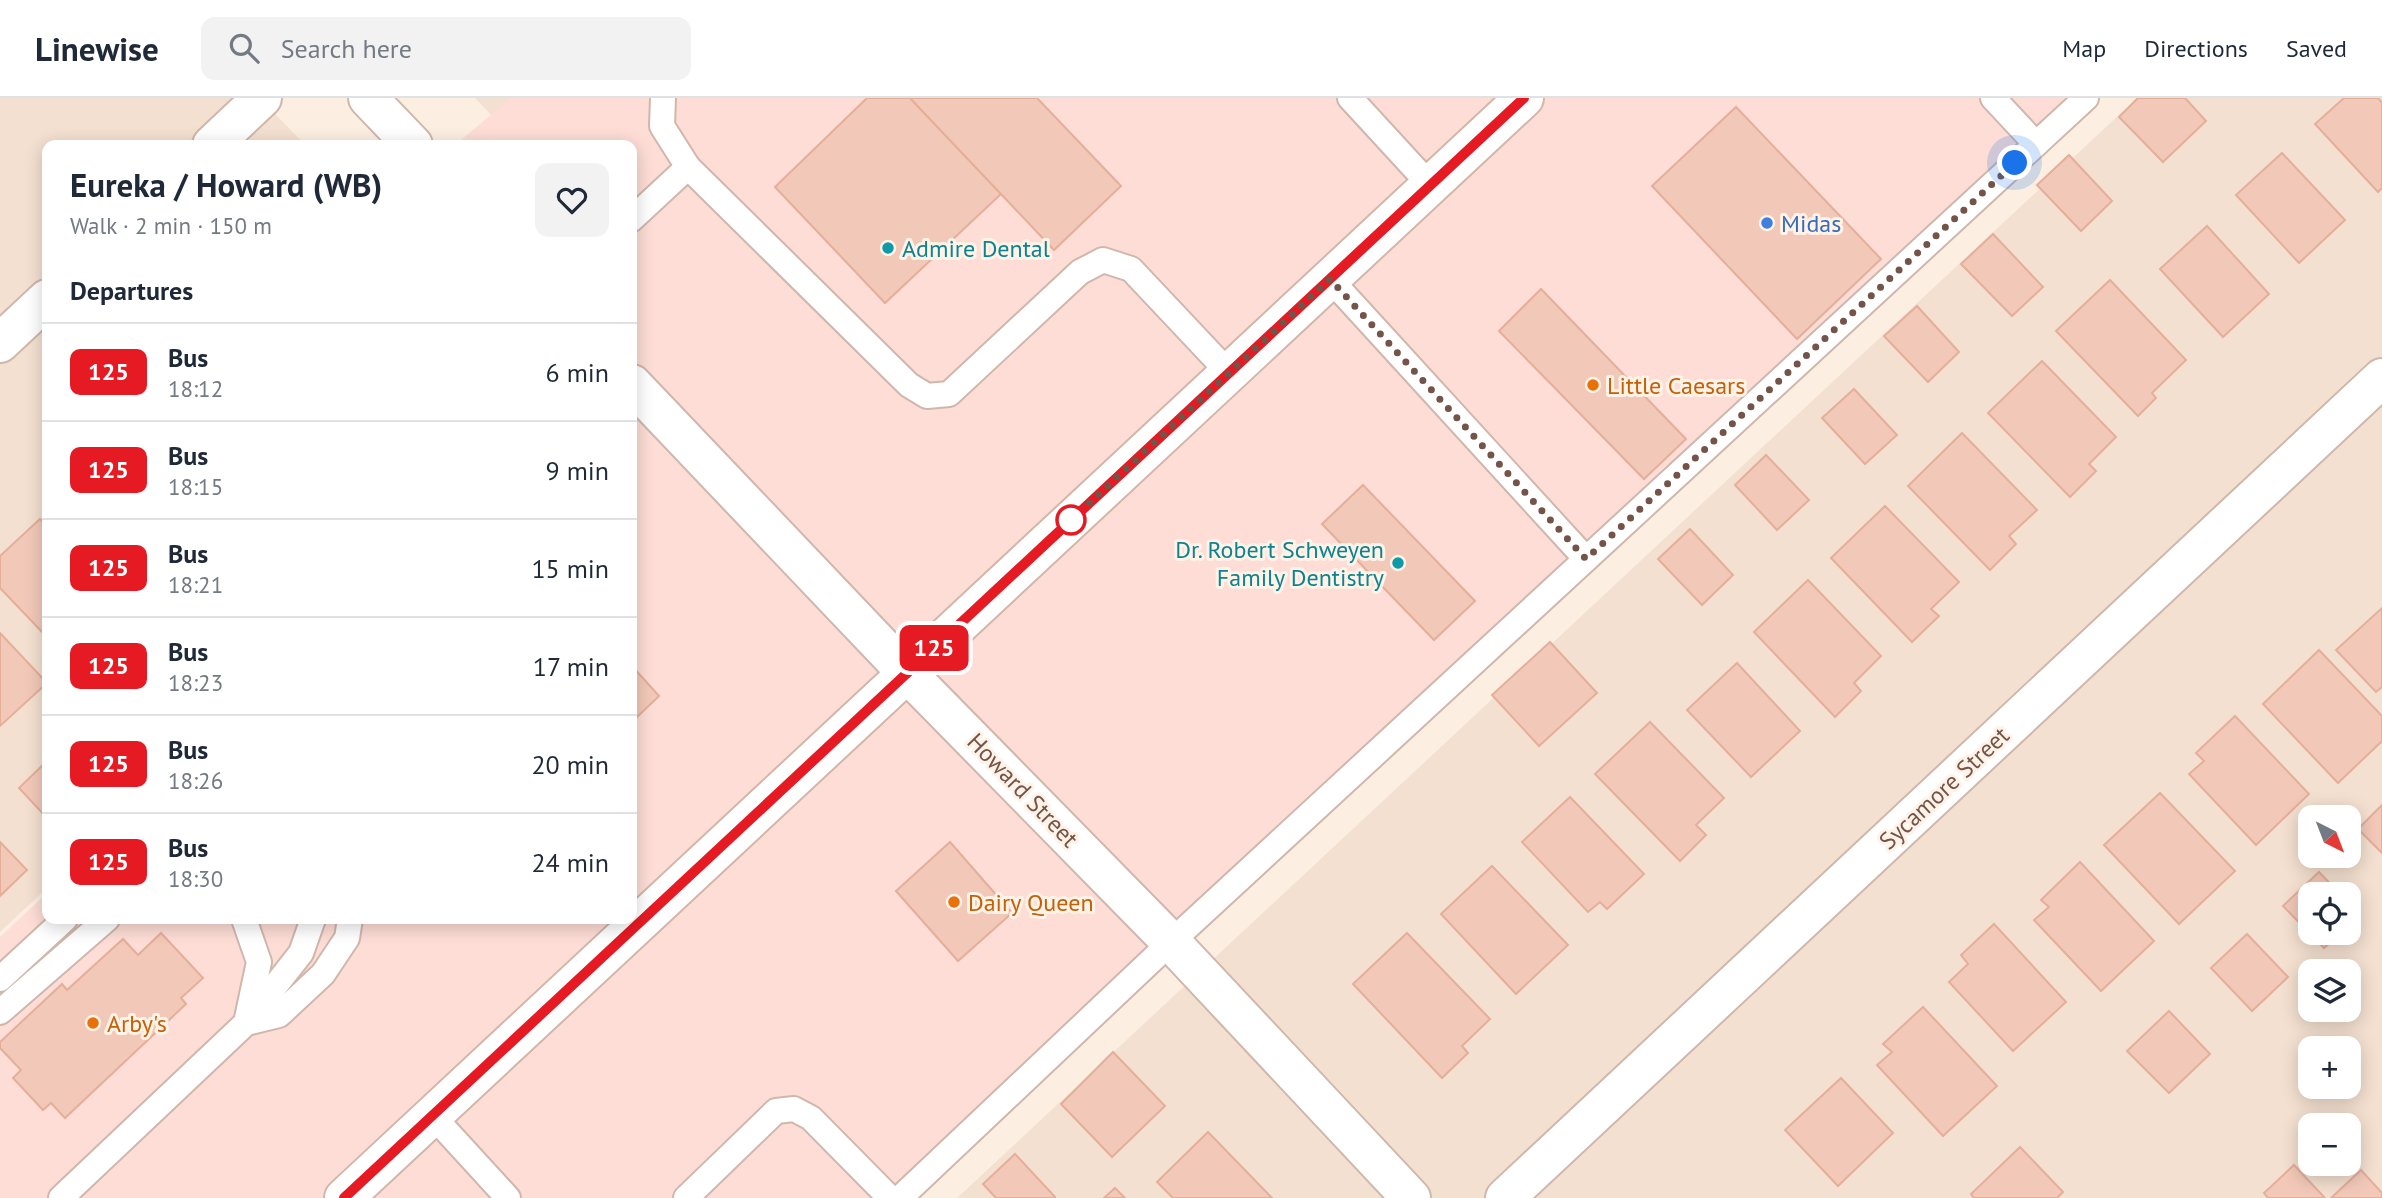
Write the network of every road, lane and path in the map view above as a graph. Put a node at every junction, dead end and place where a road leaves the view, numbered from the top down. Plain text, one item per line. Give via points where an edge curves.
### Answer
1 (262, 98) edge
2 (368, 98) edge
3 (663, 98) edge
4 (1350, 98) edge
5 (1524, 98) edge
6 (1993, 98) edge
7 (2086, 98) edge
8 (217, 140) edge
9 (408, 140) edge
10 (2036, 144) junction
11 (688, 167) junction
12 (1430, 185) junction
13 (637, 214) edge
14 (1330, 279) junction
15 (42, 304) edge
16 (0, 343) edge
17 (1228, 373) junction
18 (2382, 378) edge
19 (637, 389) edge
20 (1586, 559) junction
21 (907, 673) junction
22 (60, 924) edge
23 (101, 924) edge
24 (246, 924) edge
25 (311, 924) edge
26 (349, 924) edge
27 (1171, 942) junction
28 (0, 979) edge
29 (0, 1012) edge
30 (246, 1023) junction
31 (432, 1115) junction
32 (61, 1198) edge
33 (344, 1198) edge
34 (508, 1198) edge
35 (685, 1198) edge
36 (890, 1198) edge
37 (900, 1198) edge
38 (1411, 1198) edge
39 (1505, 1198) edge

1 - 8 street
2 - 9 street
3 - 11 lane via 662,126
4 - 12 lane
5 - 12 street
6 - 10 lane
7 - 10 lane
10 - 20 lane
11 - 13 lane
11 - 17 lane via 909,385 927,396 948,394 1080,272 1103,260 1131,269
12 - 14 street
14 - 17 street
14 - 20 lane
15 - 16 street
17 - 21 street
18 - 39 street, Sycamore Street
19 - 21 street, Howard Street
20 - 27 lane
21 - 27 street, Howard Street
21 - 31 street
22 - 28 lane
23 - 29 lane
24 - 30 lane via 259,962
25 - 30 lane via 301,953
26 - 30 lane via 347,938 323,974 279,1015
27 - 37 lane
27 - 38 street, Howard Street
30 - 32 lane
31 - 33 street
31 - 34 lane
35 - 36 lane via 776,1111 794,1108 811,1118

